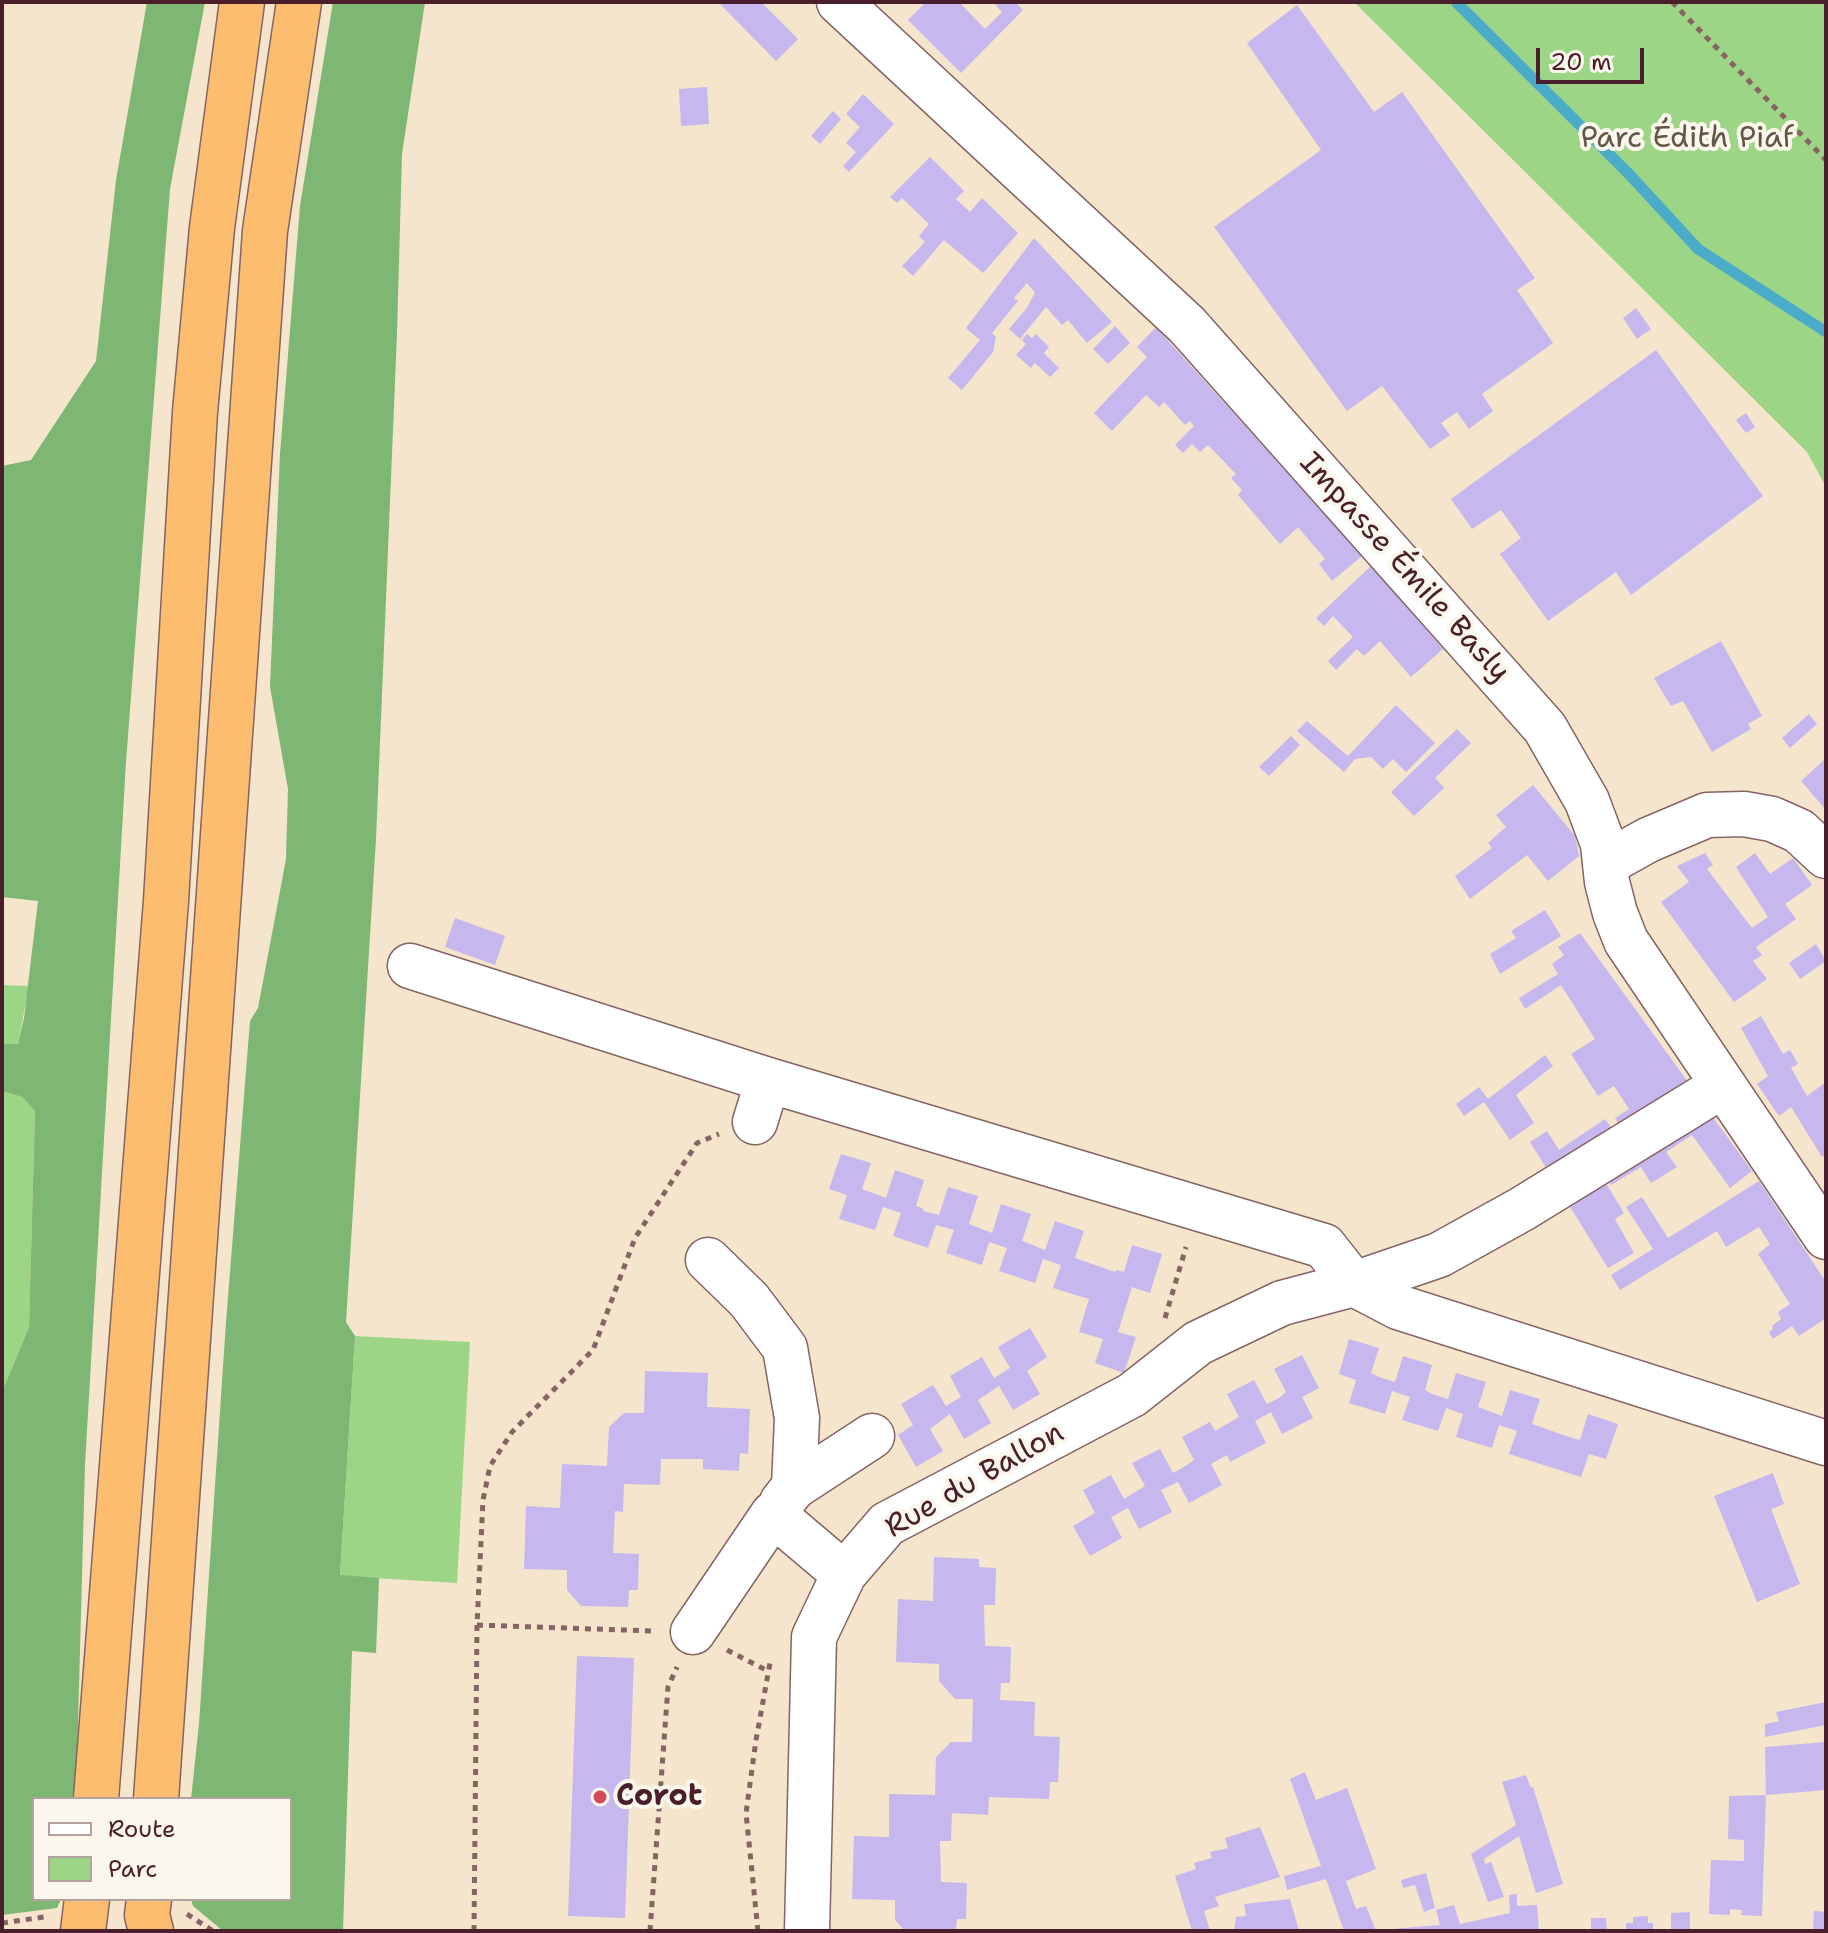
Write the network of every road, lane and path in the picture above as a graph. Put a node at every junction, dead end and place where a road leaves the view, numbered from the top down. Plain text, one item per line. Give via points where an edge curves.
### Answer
1 (242, 2) edge
2 (299, 2) edge
3 (839, 2) edge
4 (1672, 2) edge
5 (1826, 160) edge
6 (1826, 856) edge
7 (1605, 864) junction
8 (410, 966) dead end
9 (768, 1080) junction
10 (1722, 1086) junction
11 (755, 1122) joint
12 (1197, 1209) junction
13 (1826, 1237) edge
14 (708, 1260) dead end
15 (1354, 1284) junction
16 (1163, 1325) dead end
17 (872, 1436) dead end
18 (1826, 1443) edge
19 (784, 1500) junction
20 (844, 1574) junction
21 (477, 1625) junction
22 (693, 1632) junction
23 (772, 1658) dead end
24 (768, 1671) junction
25 (812, 1693) junction
26 (96, 1797) edge
27 (156, 1797) edge
28 (85, 1901) edge
29 (158, 1914) edge
30 (2, 1923) edge
31 (64, 1924) edge
32 (213, 1931) edge
33 (474, 1931) edge
34 (650, 1931) edge
35 (758, 1931) edge
36 (807, 1931) edge

1 - 26 highway via 212,228 195,412 163,932
2 - 27 highway via 265,231
3 - 7 street, Impasse Émile Basly via 1187,325 1514,692 1545,728 1587,801
4 - 5 path
6 - 7 street via 1799,831 1772,819 1707,815
7 - 10 street, Impasse Émile Basly via 1626,941
8 - 9 street
9 - 11 street
9 - 12 street
10 - 13 street, Impasse Émile Basly
10 - 15 street, Rue du Ballon via 1439,1255
11 - 21 path via 697,1143 635,1238 593,1350 512,1432 490,1466 483,1500
12 - 15 street via 1324,1246
12 - 16 path
14 - 19 street via 749,1300 785,1348 797,1418
15 - 18 street via 1398,1307
15 - 20 street, Rue du Ballon via 1282,1303 1198,1343 1132,1395 887,1524
17 - 19 street
19 - 20 street
19 - 22 street
20 - 25 street, Rue du Ballon via 814,1637
21 - 22 path
21 - 33 path
22 - 24 path
22 - 34 path via 668,1687
23 - 24 path
24 - 25 path
24 - 35 path via 746,1813
25 - 36 street, Rue du Ballon
28 - 31 highway
29 - 32 path via 188,1914
30 - 31 path

